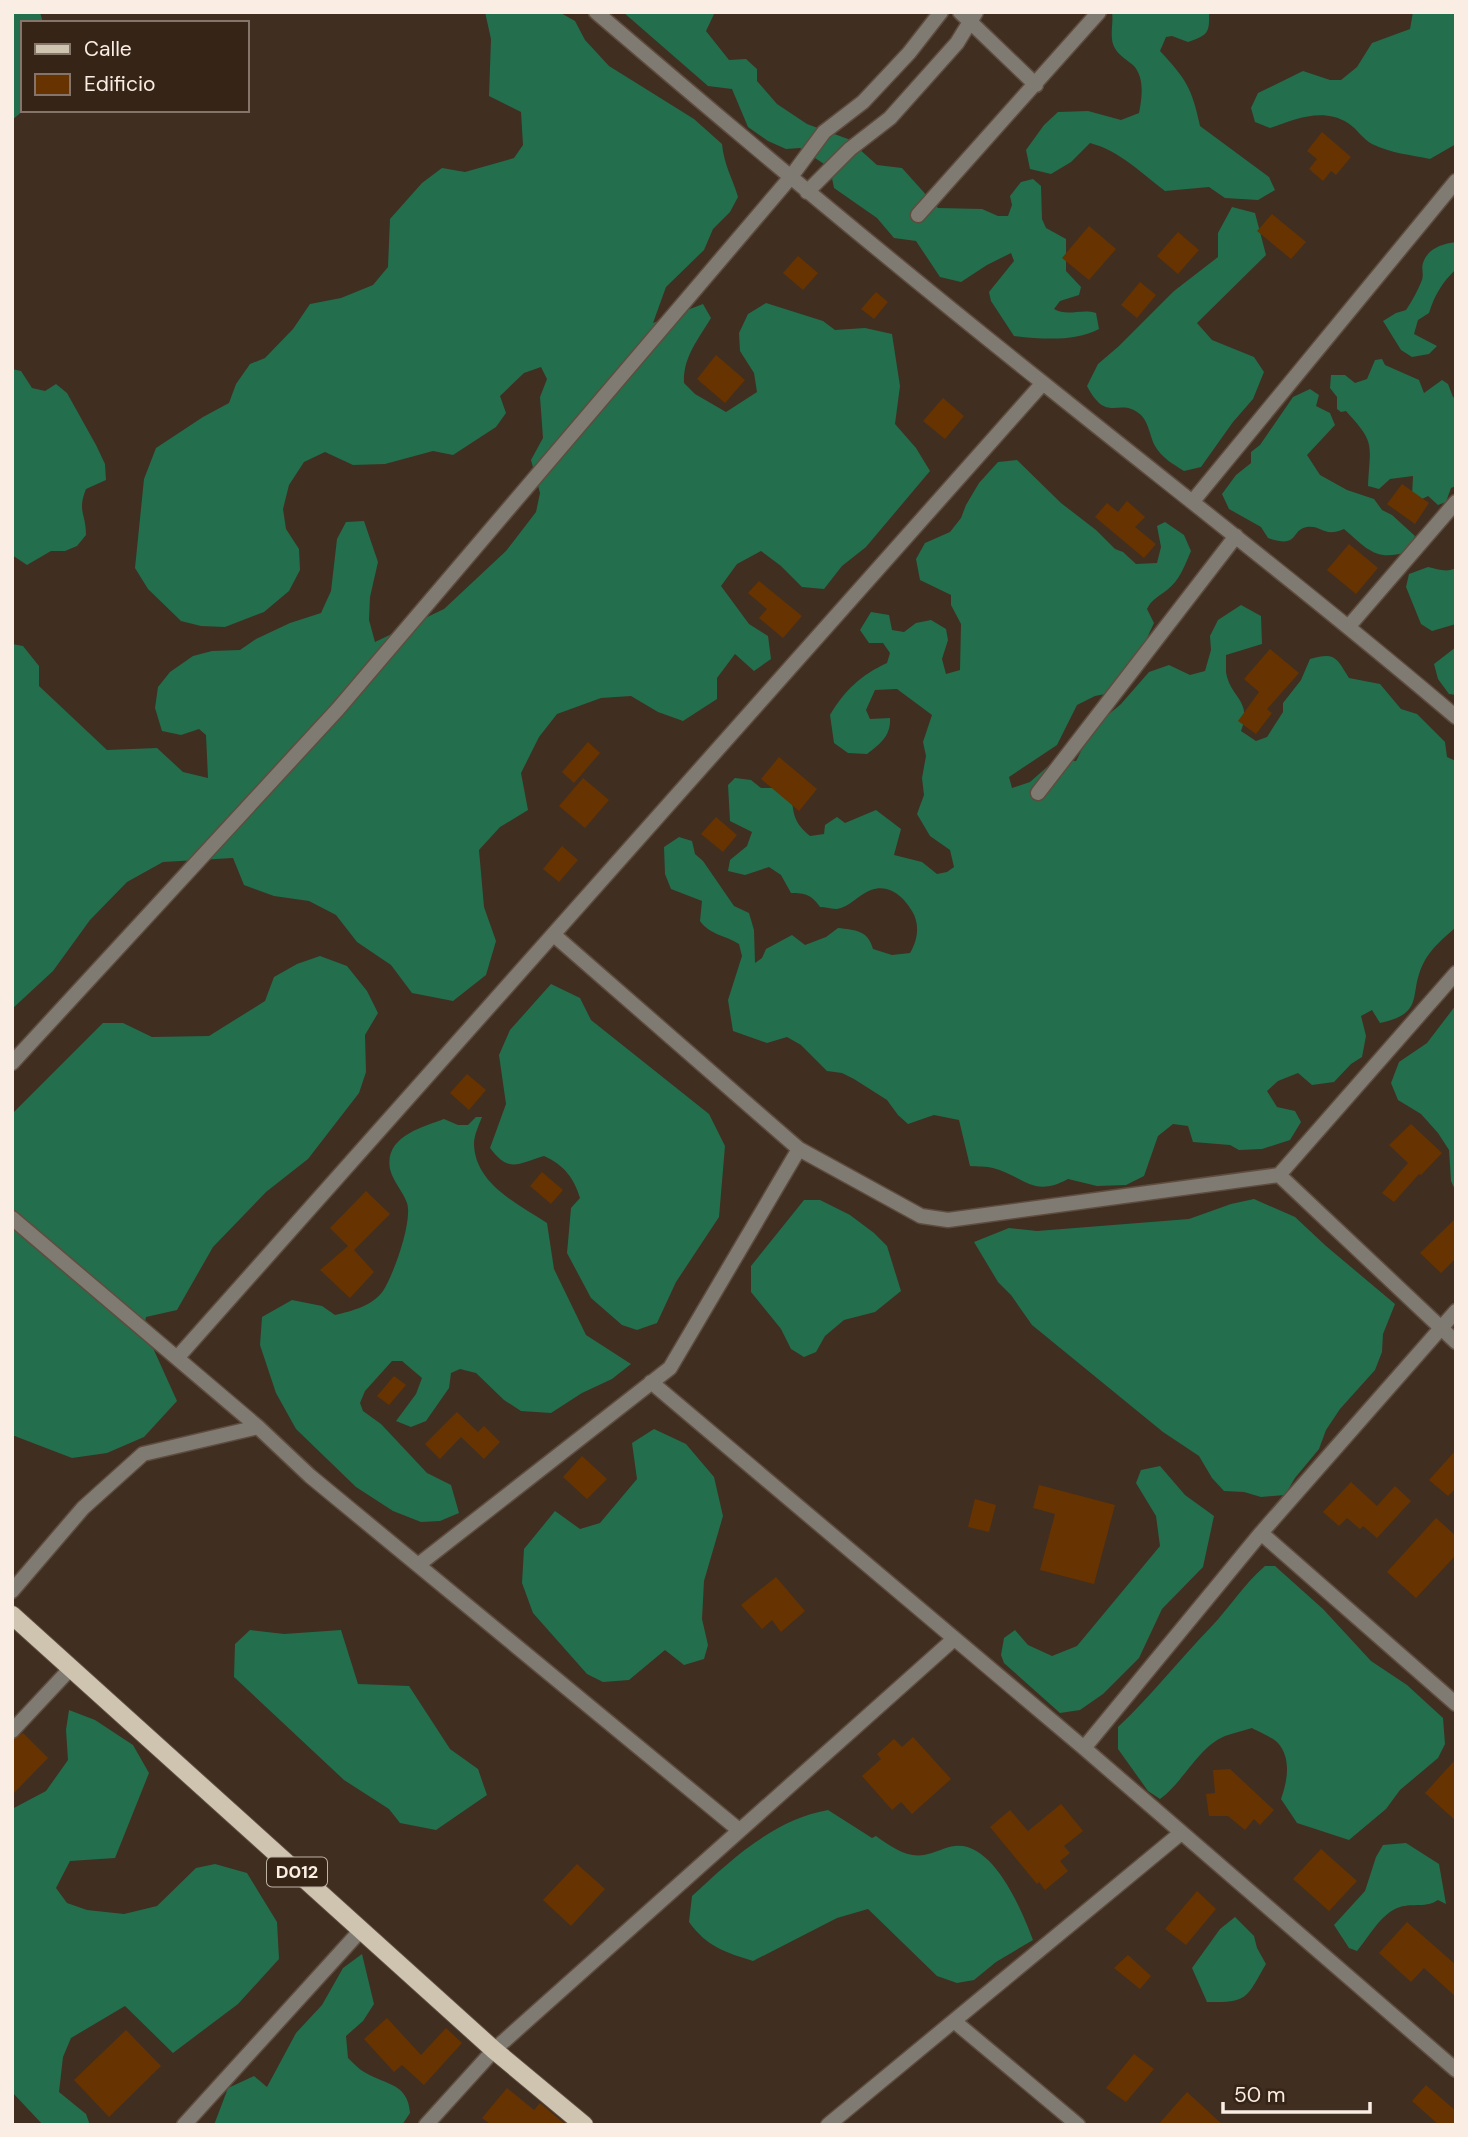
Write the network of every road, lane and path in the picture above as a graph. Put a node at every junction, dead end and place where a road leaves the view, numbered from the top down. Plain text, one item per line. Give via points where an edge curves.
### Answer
1 (596, 12) edge
2 (941, 12) edge
3 (1099, 12) edge
4 (969, 16) edge
5 (1036, 85) junction
6 (790, 178) junction
7 (1456, 181) edge
8 (807, 192) junction
9 (918, 215) dead end
10 (1043, 383) junction
11 (1193, 501) junction
12 (1456, 502) edge
13 (1237, 536) junction
14 (1349, 626) junction
15 (1456, 717) edge
16 (1038, 793) dead end
17 (554, 935) junction
18 (1456, 973) edge
19 (12, 1063) edge
20 (799, 1149) junction
21 (1279, 1175) junction
22 (12, 1218) edge
23 (1456, 1311) edge
24 (1441, 1329) junction
25 (1456, 1342) edge
26 (177, 1358) junction
27 (651, 1382) junction
28 (258, 1427) junction
29 (1261, 1533) junction
30 (418, 1565) junction
31 (12, 1591) edge
32 (12, 1615) edge
33 (954, 1639) junction
34 (71, 1668) junction
35 (1456, 1704) edge
36 (12, 1731) edge
37 (1083, 1748) junction
38 (739, 1830) junction
39 (1181, 1833) junction
40 (361, 1930) junction
41 (954, 2021) junction
42 (494, 2050) junction
43 (1456, 2070) edge
44 (184, 2125) edge
45 (426, 2125) edge
46 (584, 2125) edge
47 (828, 2125) edge
48 (1078, 2125) edge

1 - 6 street
2 - 6 street via 863,102 824,132
3 - 5 street
4 - 5 street
4 - 8 street via 957,43 890,118
5 - 9 street
6 - 8 street
6 - 19 street via 338,709
7 - 11 street
8 - 10 street
10 - 11 street
10 - 17 street
11 - 13 street
12 - 14 street
13 - 14 street
13 - 16 street
14 - 15 street
17 - 20 street
17 - 26 street
18 - 21 street
20 - 21 street via 921,1216 948,1220
20 - 27 street via 670,1368
21 - 24 street
22 - 26 street
23 - 24 street
24 - 25 street
24 - 29 street
26 - 28 street
27 - 30 street
27 - 33 street
28 - 30 street
28 - 31 street via 143,1454 83,1508
29 - 35 street
29 - 37 street
30 - 38 street
32 - 34 main road, D012
33 - 37 street
33 - 38 street
34 - 36 street
34 - 40 main road, D012
37 - 39 street
38 - 42 street
39 - 41 street
39 - 43 street
40 - 42 main road, D012
40 - 44 street
41 - 47 street
41 - 48 street
42 - 45 street
42 - 46 main road, D012

